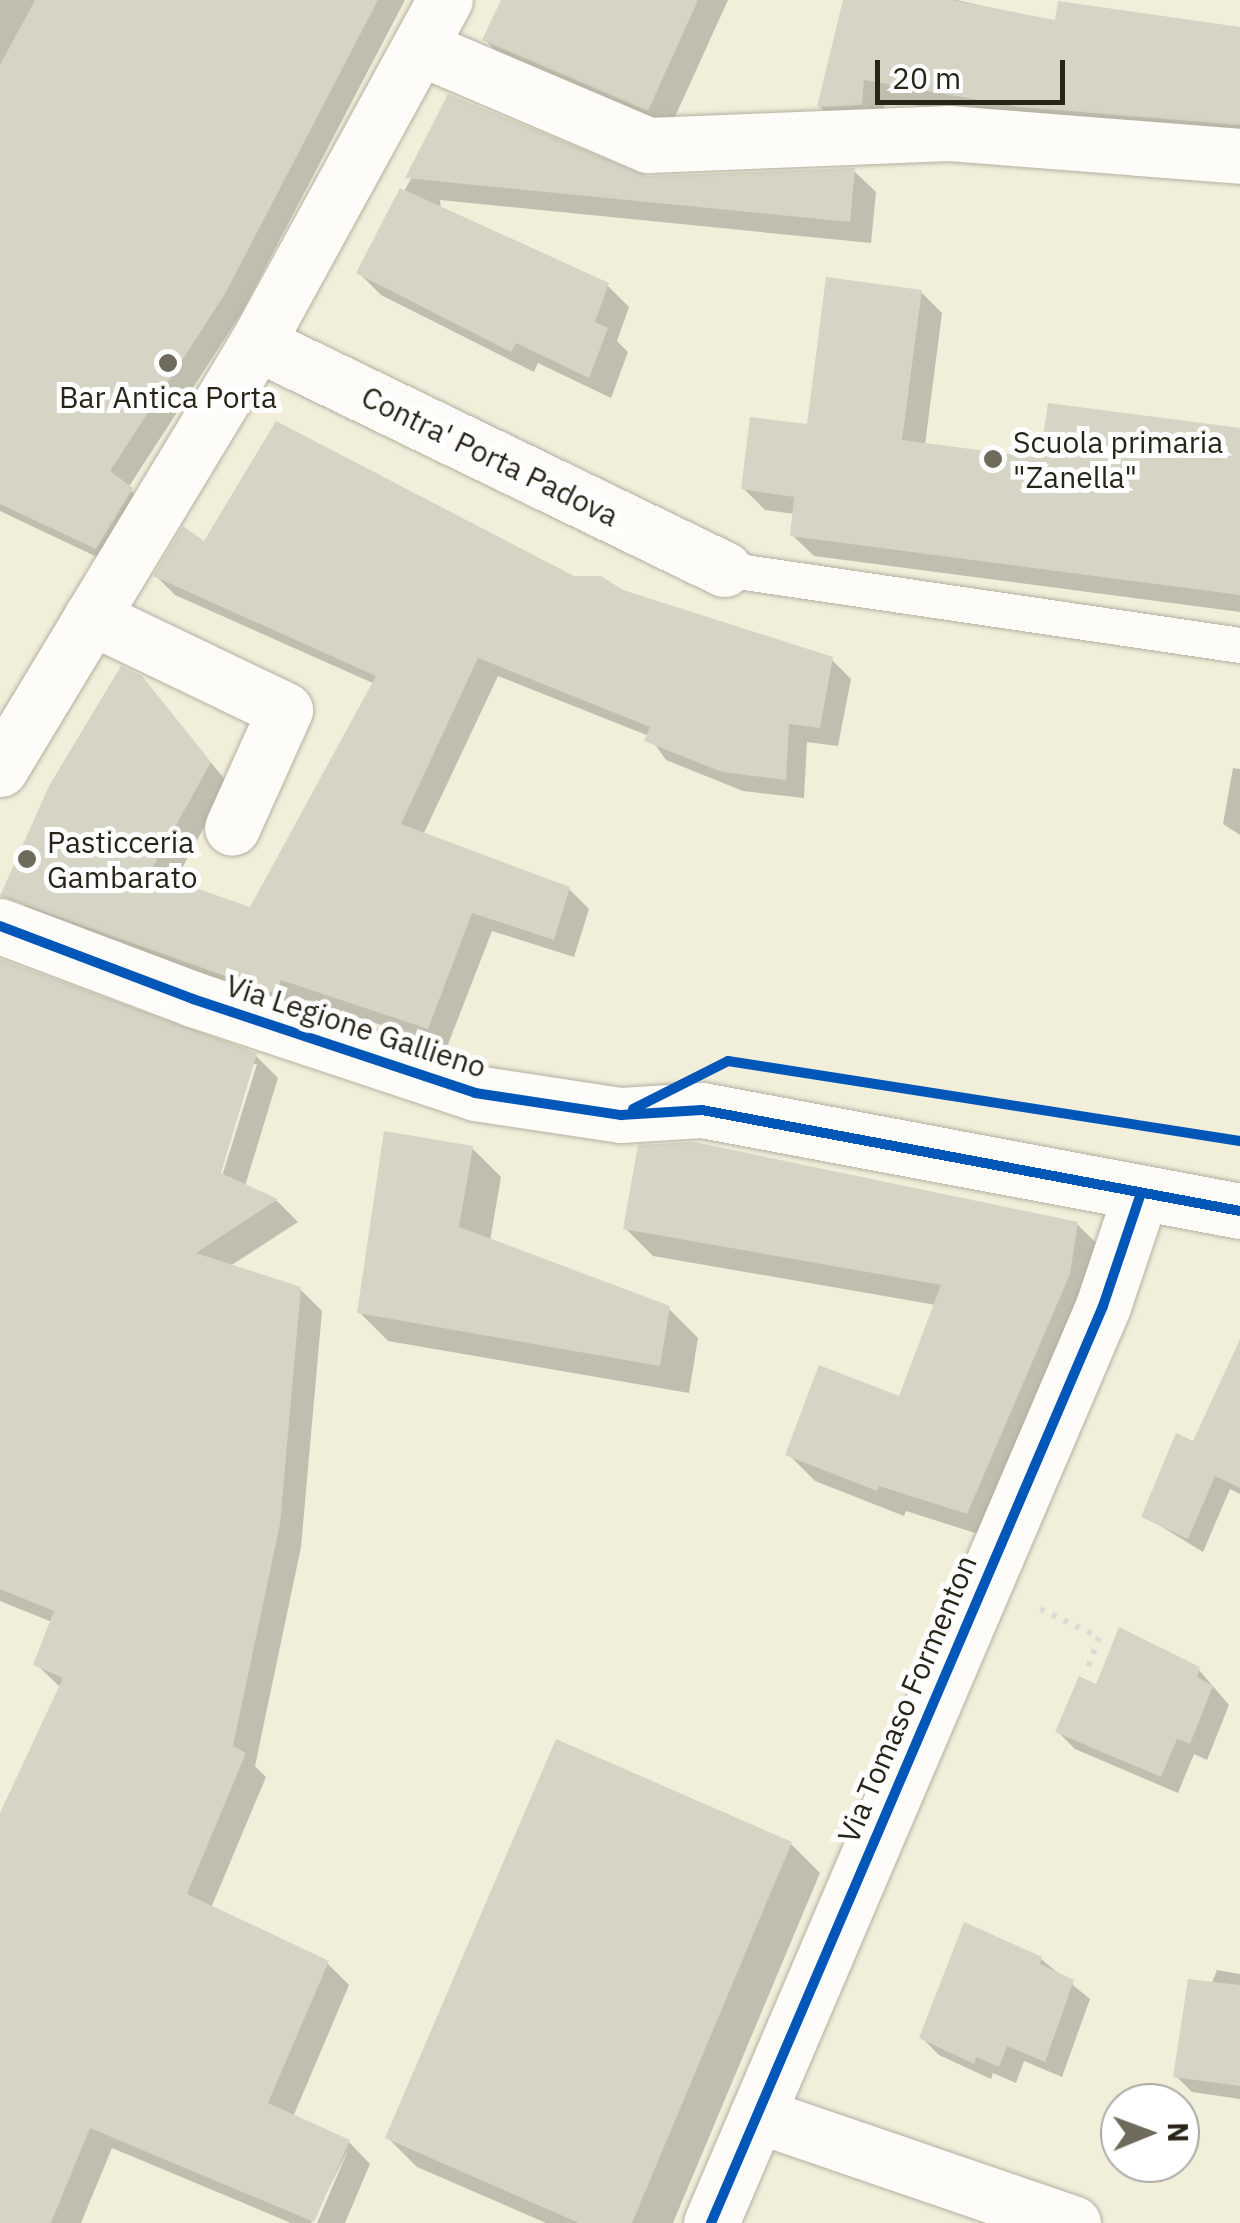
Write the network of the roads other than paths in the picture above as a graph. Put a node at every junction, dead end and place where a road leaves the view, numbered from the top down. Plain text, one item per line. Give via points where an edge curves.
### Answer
1 (445, 0) edge
2 (422, 49) junction
3 (1240, 156) edge
4 (257, 343) junction
5 (724, 568) joint
6 (90, 617) junction
7 (1240, 646) edge
8 (0, 769) edge
9 (232, 828) dead end
10 (0, 926) edge
11 (1141, 1192) junction
12 (1240, 1211) edge
13 (757, 2115) junction
14 (712, 2223) edge
15 (1072, 2223) edge

1 - 2 street
2 - 3 street via 648,144 949,133
2 - 4 street
4 - 5 street, Contra' Porta Padova
4 - 6 street
5 - 7 lane
6 - 8 street
6 - 9 street via 285,710
10 - 11 street, Via Legione Gallieno via 192,1000 475,1094 621,1115 702,1110
11 - 12 street, Via Legione Gallieno
11 - 13 street, Via Tomaso Formenton via 1103,1306
13 - 14 street, Via Tomaso Formenton
13 - 15 street

